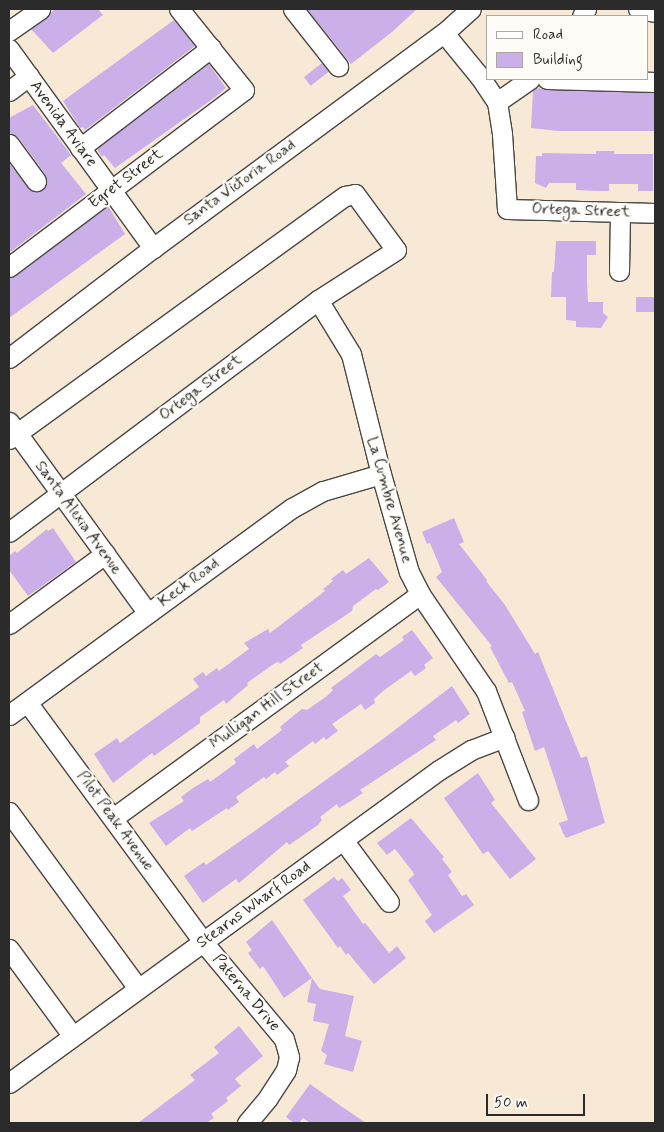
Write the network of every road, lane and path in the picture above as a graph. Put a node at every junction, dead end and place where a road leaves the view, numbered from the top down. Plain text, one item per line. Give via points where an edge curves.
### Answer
1 (40, 9) edge
2 (179, 9) edge
3 (293, 9) edge
4 (471, 9) edge
5 (638, 9) edge
6 (655, 12) edge
7 (9, 31) edge
8 (444, 33) junction
9 (211, 48) junction
10 (9, 49) edge
11 (338, 66) dead end
12 (29, 76) junction
13 (529, 80) edge
14 (583, 80) edge
15 (655, 82) edge
16 (9, 91) edge
17 (497, 102) junction
18 (9, 144) edge
19 (80, 148) junction
20 (36, 181) dead end
21 (111, 190) junction
22 (620, 212) junction
23 (655, 213) edge
24 (153, 248) junction
25 (9, 267) edge
26 (619, 271) dead end
27 (318, 300) junction
28 (9, 358) edge
29 (11, 431) edge
30 (381, 474) junction
31 (60, 494) junction
32 (9, 532) edge
33 (105, 554) junction
34 (420, 594) junction
35 (148, 613) junction
36 (9, 624) edge
37 (27, 702) junction
38 (9, 715) edge
39 (505, 737) junction
40 (528, 800) dead end
41 (9, 812) edge
42 (114, 818) junction
43 (343, 840) junction
44 (389, 902) dead end
45 (203, 942) junction
46 (9, 949) edge
47 (138, 988) junction
48 (72, 1035) junction
49 (9, 1083) edge
50 (251, 1122) edge

1 - 7 street
2 - 9 street
3 - 11 street
4 - 8 street, Santa Victoria Road
5 - 6 street
8 - 17 street
8 - 24 street, Santa Victoria Road
9 - 19 street
9 - 21 street, Egret Street via 244,90
10 - 12 street, Avenida Aviare
12 - 16 street
12 - 19 street, Avenida Aviare
13 - 17 street
14 - 15 street
17 - 22 street, Ortega Street via 508,209
18 - 20 street
19 - 21 street, Avenida Aviare
21 - 24 street, Avenida Aviare
21 - 25 street, Egret Street
22 - 23 street, Ortega Street
22 - 26 street
24 - 28 street, Santa Victoria Road
27 - 29 street, Ortega Street via 396,250 355,194 345,196
27 - 30 street, La Cumbre Avenue via 351,354
27 - 31 street, Ortega Street
29 - 31 street, Santa Alexia Avenue
30 - 34 street, La Cumbre Avenue via 400,547
30 - 35 street, Keck Road via 339,485 308,498
31 - 32 street, Ortega Street
31 - 33 street, Santa Alexia Avenue
33 - 35 street, Santa Alexia Avenue
33 - 36 street
34 - 39 street, La Cumbre Avenue via 478,678
34 - 42 street, Mulligan Hill Street
35 - 37 street, Keck Road
37 - 38 street, Keck Road
37 - 42 street, Pilot Peak Avenue
39 - 40 street, La Cumbre Avenue
39 - 43 street, Stearns Wharf Road via 459,756
41 - 47 street
42 - 45 street, Pilot Peak Avenue
43 - 44 street
43 - 45 street, Stearns Wharf Road
45 - 47 street, Stearns Wharf Road
45 - 50 street, Paterna Drive via 280,1032 288,1051 288,1064 281,1080
46 - 48 street
47 - 48 street, Stearns Wharf Road
48 - 49 street, Stearns Wharf Road

